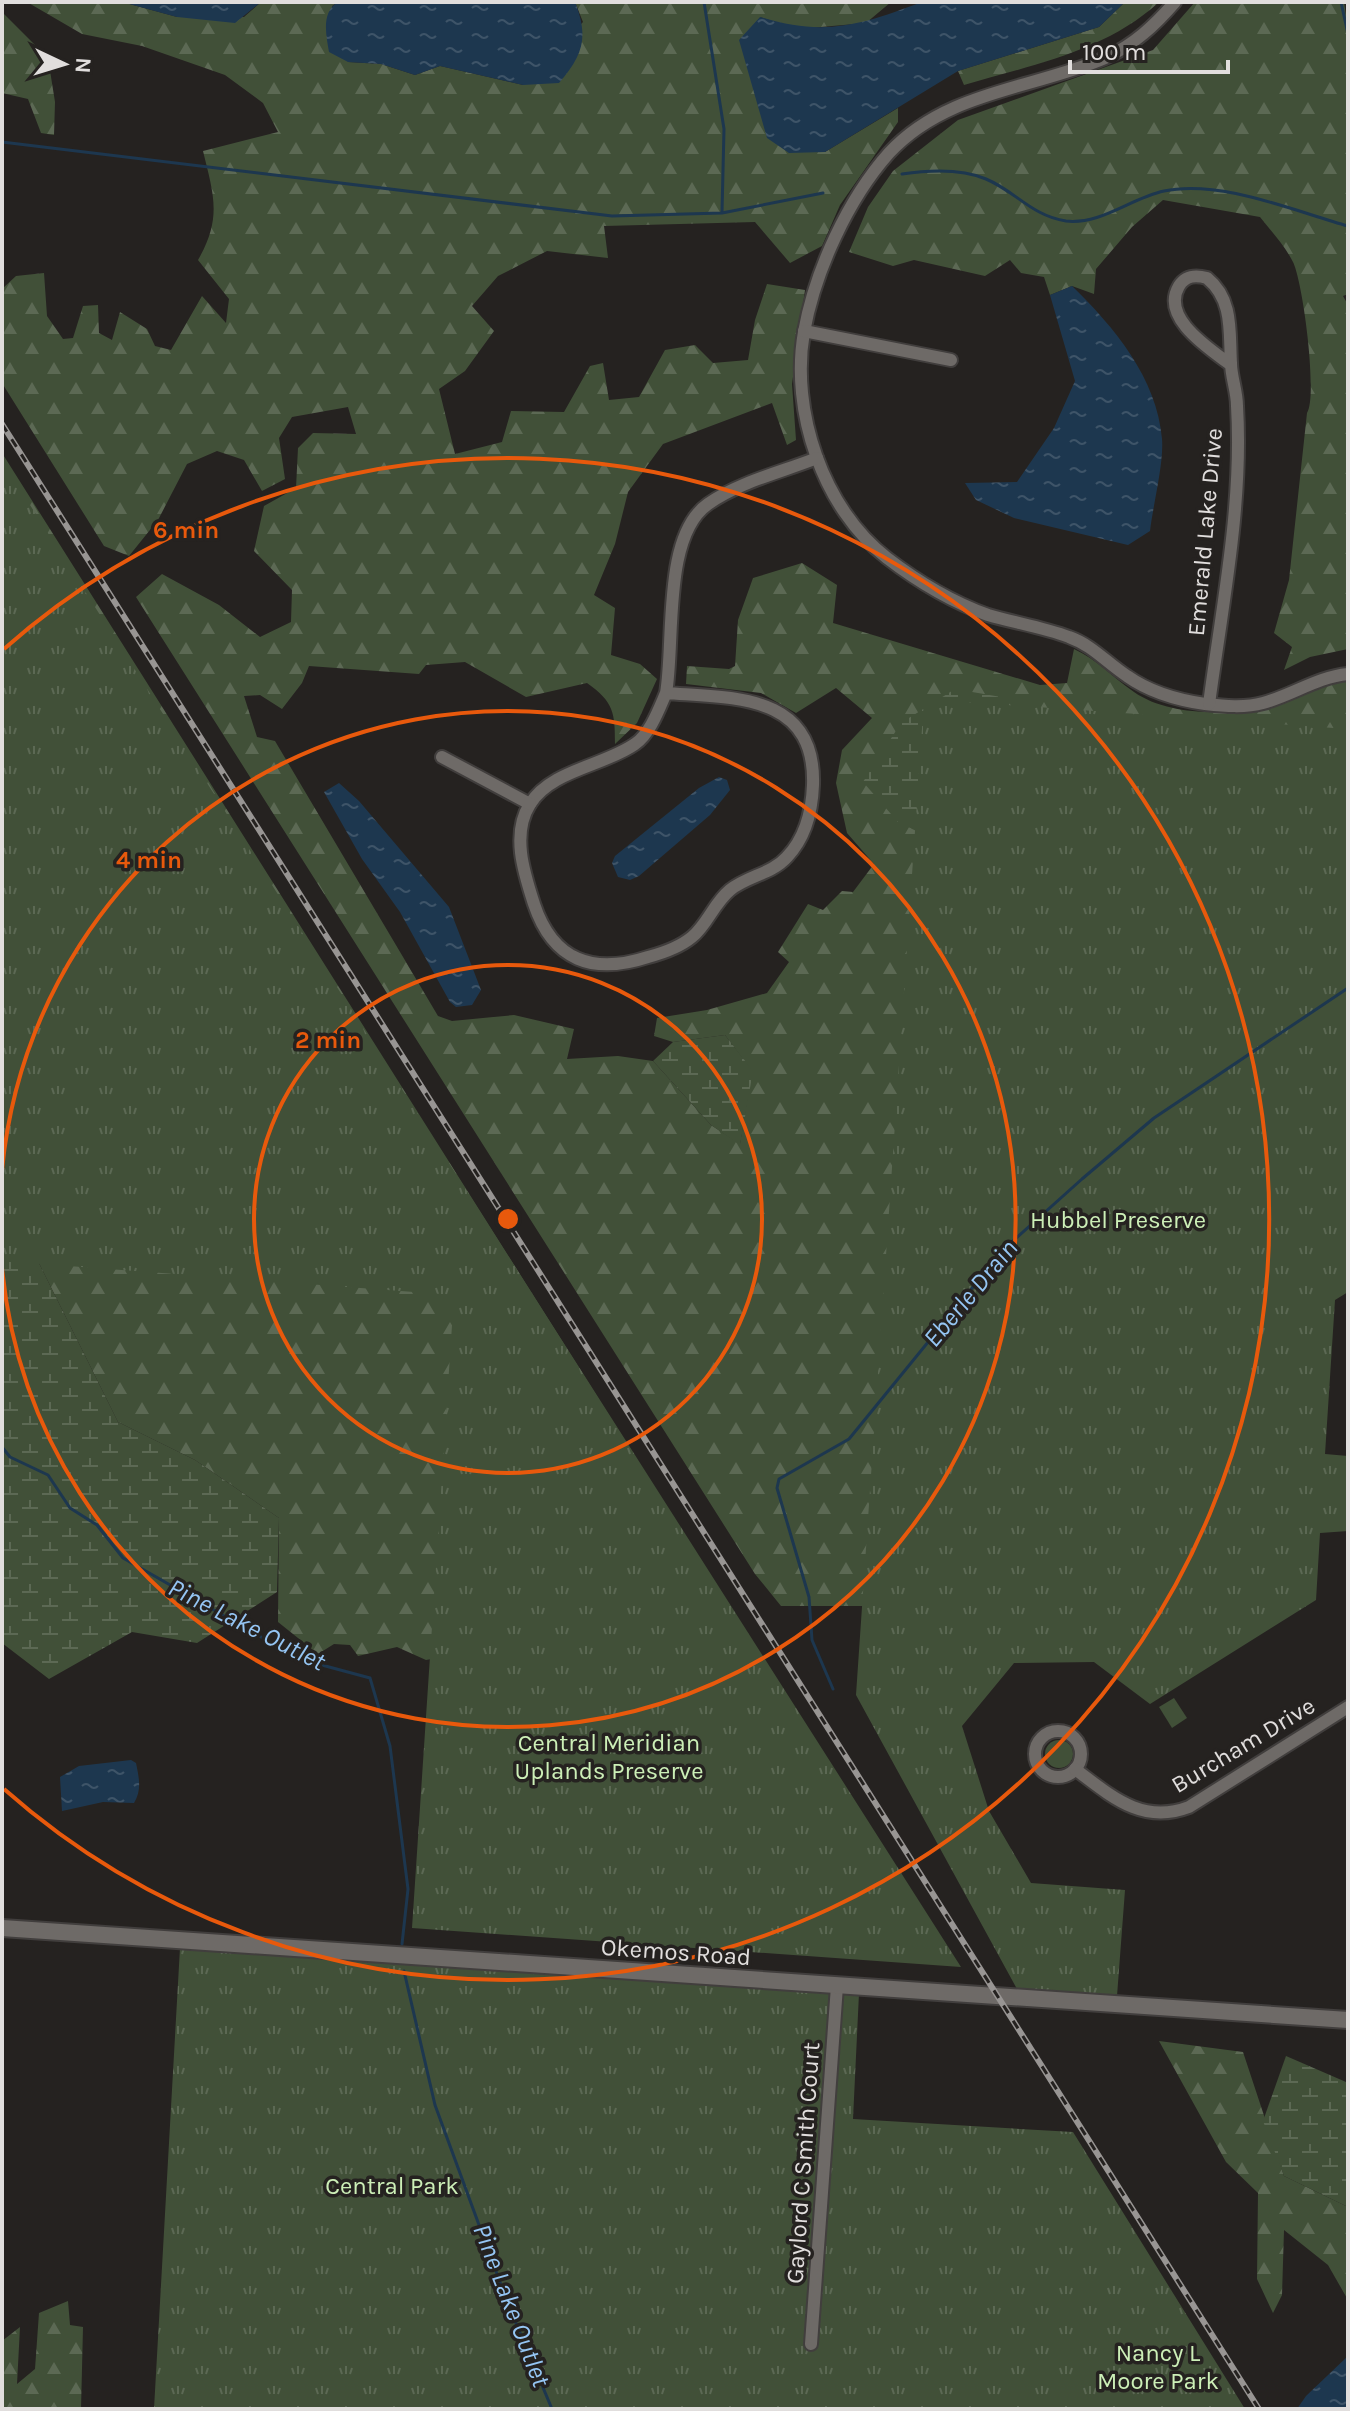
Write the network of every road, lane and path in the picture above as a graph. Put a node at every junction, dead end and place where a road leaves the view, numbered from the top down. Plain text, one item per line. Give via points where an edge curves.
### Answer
1 (1175, 2) edge
2 (804, 331) junction
3 (951, 360) dead end
4 (1231, 365) junction
5 (817, 458) junction
6 (1348, 674) edge
7 (666, 693) junction
8 (1209, 704) junction
9 (442, 757) dead end
10 (530, 804) junction
11 (1347, 1709) edge
12 (1075, 1769) dead end
13 (2, 1928) edge
14 (837, 1986) junction
15 (1348, 2020) edge
16 (811, 2344) dead end

1 - 2 street via 1146,33 1105,58 977,98 911,132 889,153 844,221
2 - 3 street
2 - 5 street via 802,385
4 - 4 street, Emerald Lake Drive via 1223,298 1207,278 1189,277 1175,298 1179,316 1191,333
4 - 8 street, Emerald Lake Drive via 1237,462
5 - 7 street via 723,495 695,516 680,550
5 - 8 street via 862,536 934,590 987,614 1086,644 1125,675 1166,696
6 - 8 street via 1263,703
7 - 10 street via 637,743 554,783
7 - 10 street via 743,698 777,710 797,726 814,775 813,802 794,849 784,861 724,895 696,935 621,965 582,961 562,951 546,933 521,856
9 - 10 street
11 - 12 street, Burcham Drive via 1189,1807 1170,1813 1130,1808
13 - 14 street, Okemos Road
14 - 15 street, Okemos Road
14 - 16 street, Gaylord C Smith Court

